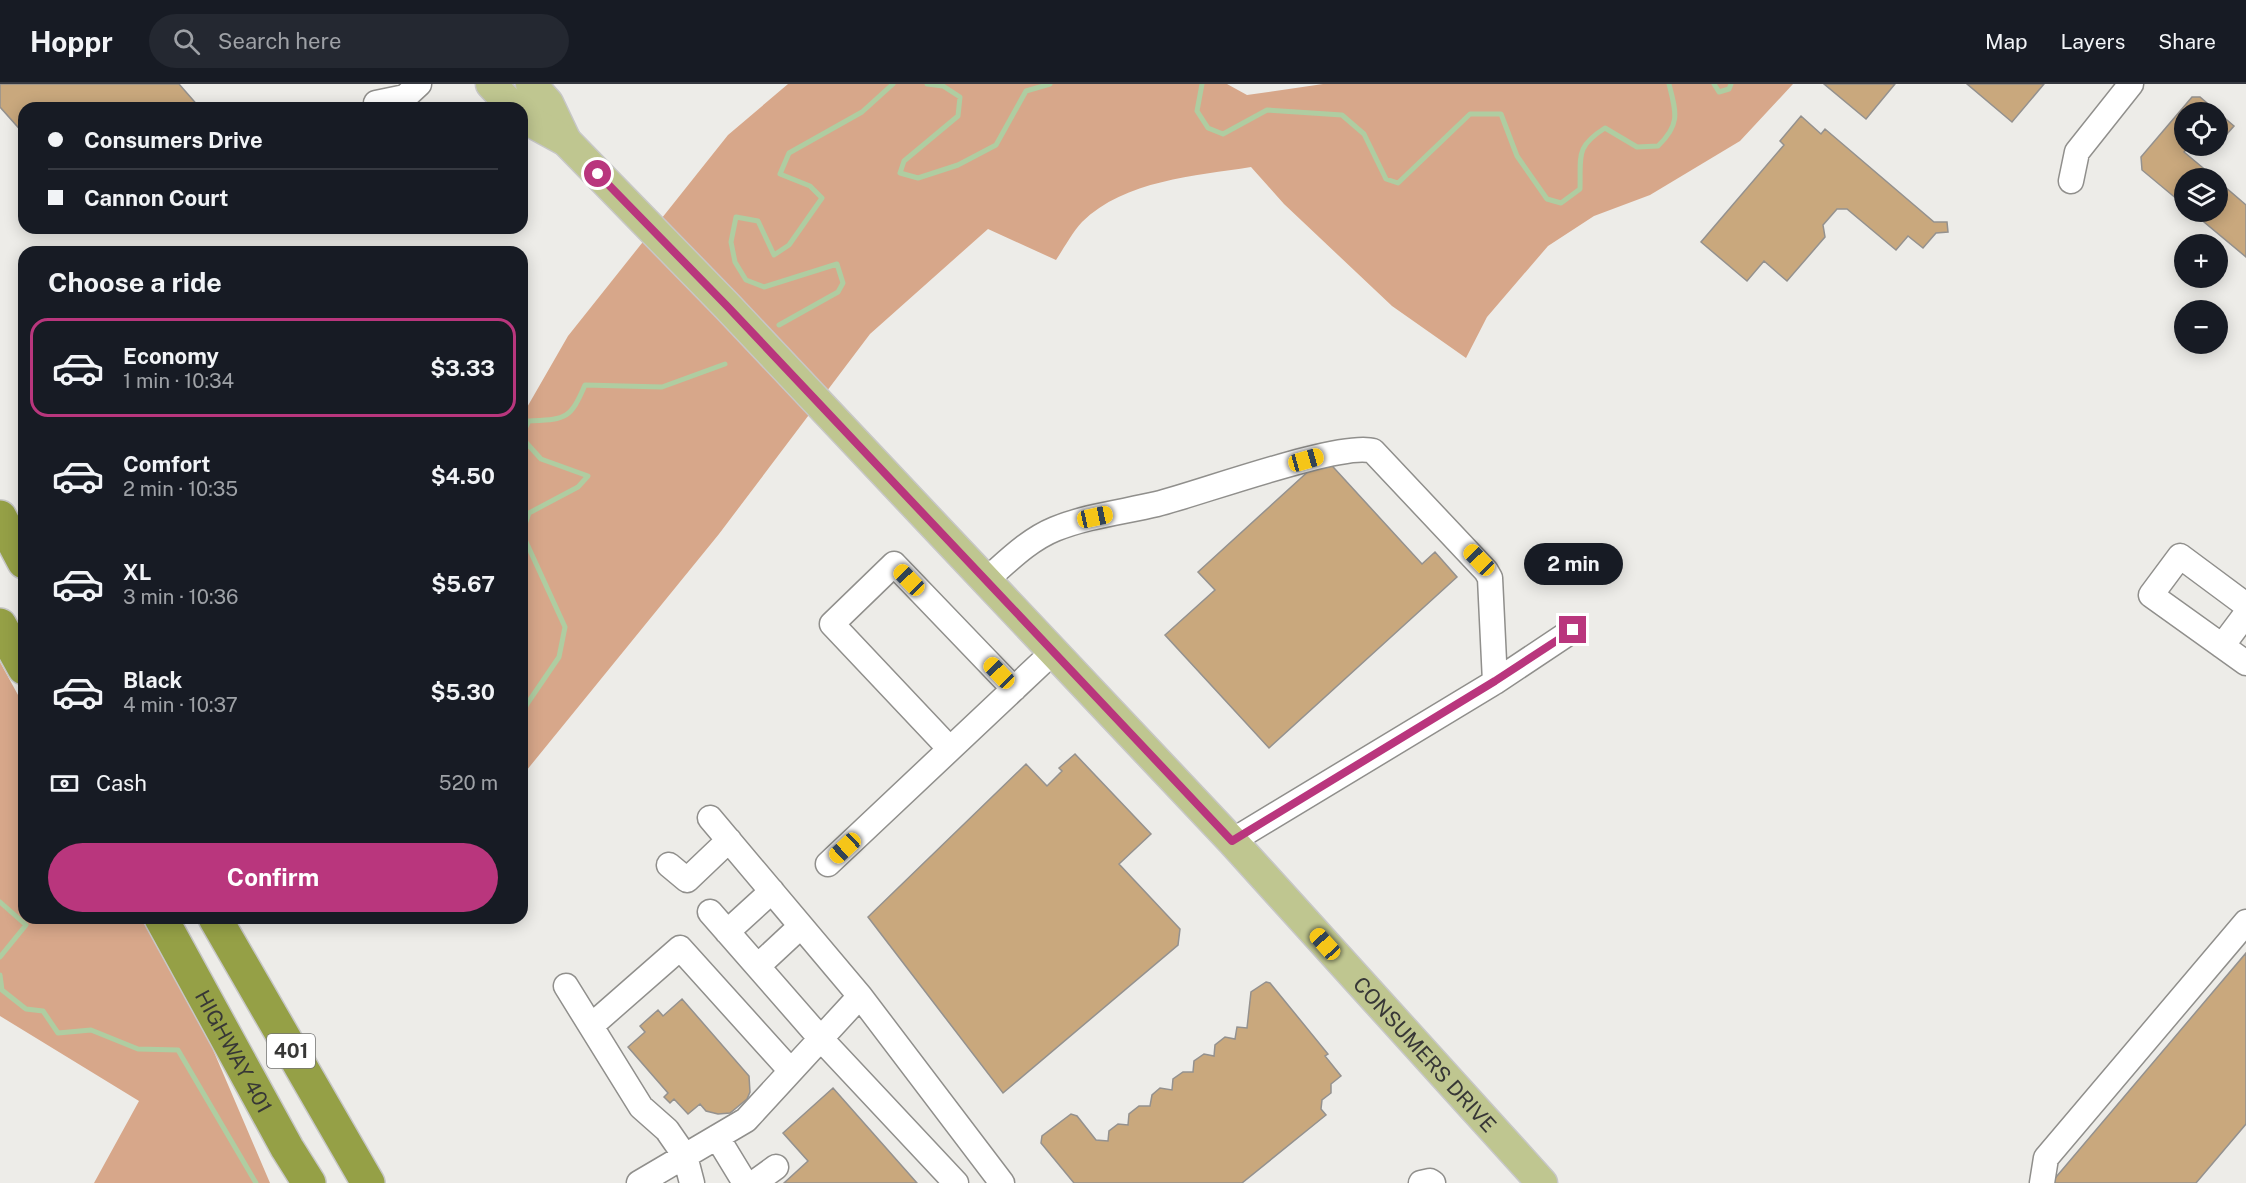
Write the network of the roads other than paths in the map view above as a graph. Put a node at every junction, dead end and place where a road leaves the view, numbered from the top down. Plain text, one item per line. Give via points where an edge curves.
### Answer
1 (419, 84) edge
2 (491, 84) edge
3 (531, 84) edge
4 (2131, 84) edge
5 (376, 98) edge
6 (508, 102) edge
7 (528, 120) edge
8 (566, 141) junction
9 (2071, 181) dead end
10 (0, 517) edge
11 (18, 551) edge
12 (986, 581) junction
13 (2246, 605) edge
14 (2246, 614) edge
15 (0, 625) edge
16 (1573, 630) dead end
17 (2222, 646) junction
18 (1053, 652) junction
19 (18, 657) edge
20 (2246, 663) edge
21 (1495, 681) junction
22 (1014, 689) junction
23 (950, 749) junction
24 (710, 818) dead end
25 (729, 840) junction
26 (1232, 841) junction
27 (828, 864) dead end
28 (669, 865) dead end
29 (772, 891) junction
30 (710, 912) dead end
31 (2246, 922) edge
32 (164, 924) edge
33 (218, 924) edge
34 (801, 926) junction
35 (728, 932) junction
36 (758, 966) junction
37 (566, 986) dead end
38 (861, 996) junction
39 (591, 1026) junction
40 (821, 1039) junction
41 (791, 1071) junction
42 (717, 1137) junction
43 (685, 1156) junction
44 (776, 1167) dead end
45 (309, 1183) edge
46 (368, 1183) edge
47 (639, 1183) edge
48 (692, 1183) edge
49 (745, 1183) edge
50 (754, 1183) edge
51 (956, 1183) edge
52 (1002, 1183) edge
53 (1421, 1183) edge
54 (1433, 1183) edge
55 (1542, 1183) edge
56 (2042, 1183) edge

1 - 5 street via 405,97
2 - 6 main road
3 - 8 main road, CONSUMERS DRIVE via 548,103
4 - 9 street via 2077,152
7 - 8 main road, CONSUMERS DRIVE
8 - 12 main road, CONSUMERS DRIVE
10 - 11 highway
12 - 18 main road, CONSUMERS DRIVE
12 - 21 street via 1032,542 1074,522 1158,504 1328,454 1366,449 1373,451 1490,578
13 - 17 street via 2180,556 2151,596
14 - 17 street
15 - 19 highway
16 - 21 street
17 - 20 street
18 - 22 street
18 - 26 main road, CONSUMERS DRIVE
21 - 26 street
22 - 23 street
22 - 23 street via 894,564 832,624
23 - 27 street
24 - 25 street
25 - 28 street via 687,880
25 - 29 street
26 - 55 main road, CONSUMERS DRIVE
29 - 34 street
29 - 35 street
30 - 35 street
31 - 56 street via 2046,1158
32 - 45 highway, HIGHWAY 401 / 401
33 - 46 highway, 401
34 - 36 street
34 - 38 street
35 - 36 street
36 - 40 street
37 - 39 street
38 - 40 street
38 - 52 street
39 - 41 street via 680,948
39 - 43 street via 641,1107 667,1130
40 - 41 street
40 - 51 street
41 - 42 street via 746,1120
42 - 43 street
42 - 49 street
43 - 47 street
43 - 48 street
44 - 50 street
53 - 54 street

